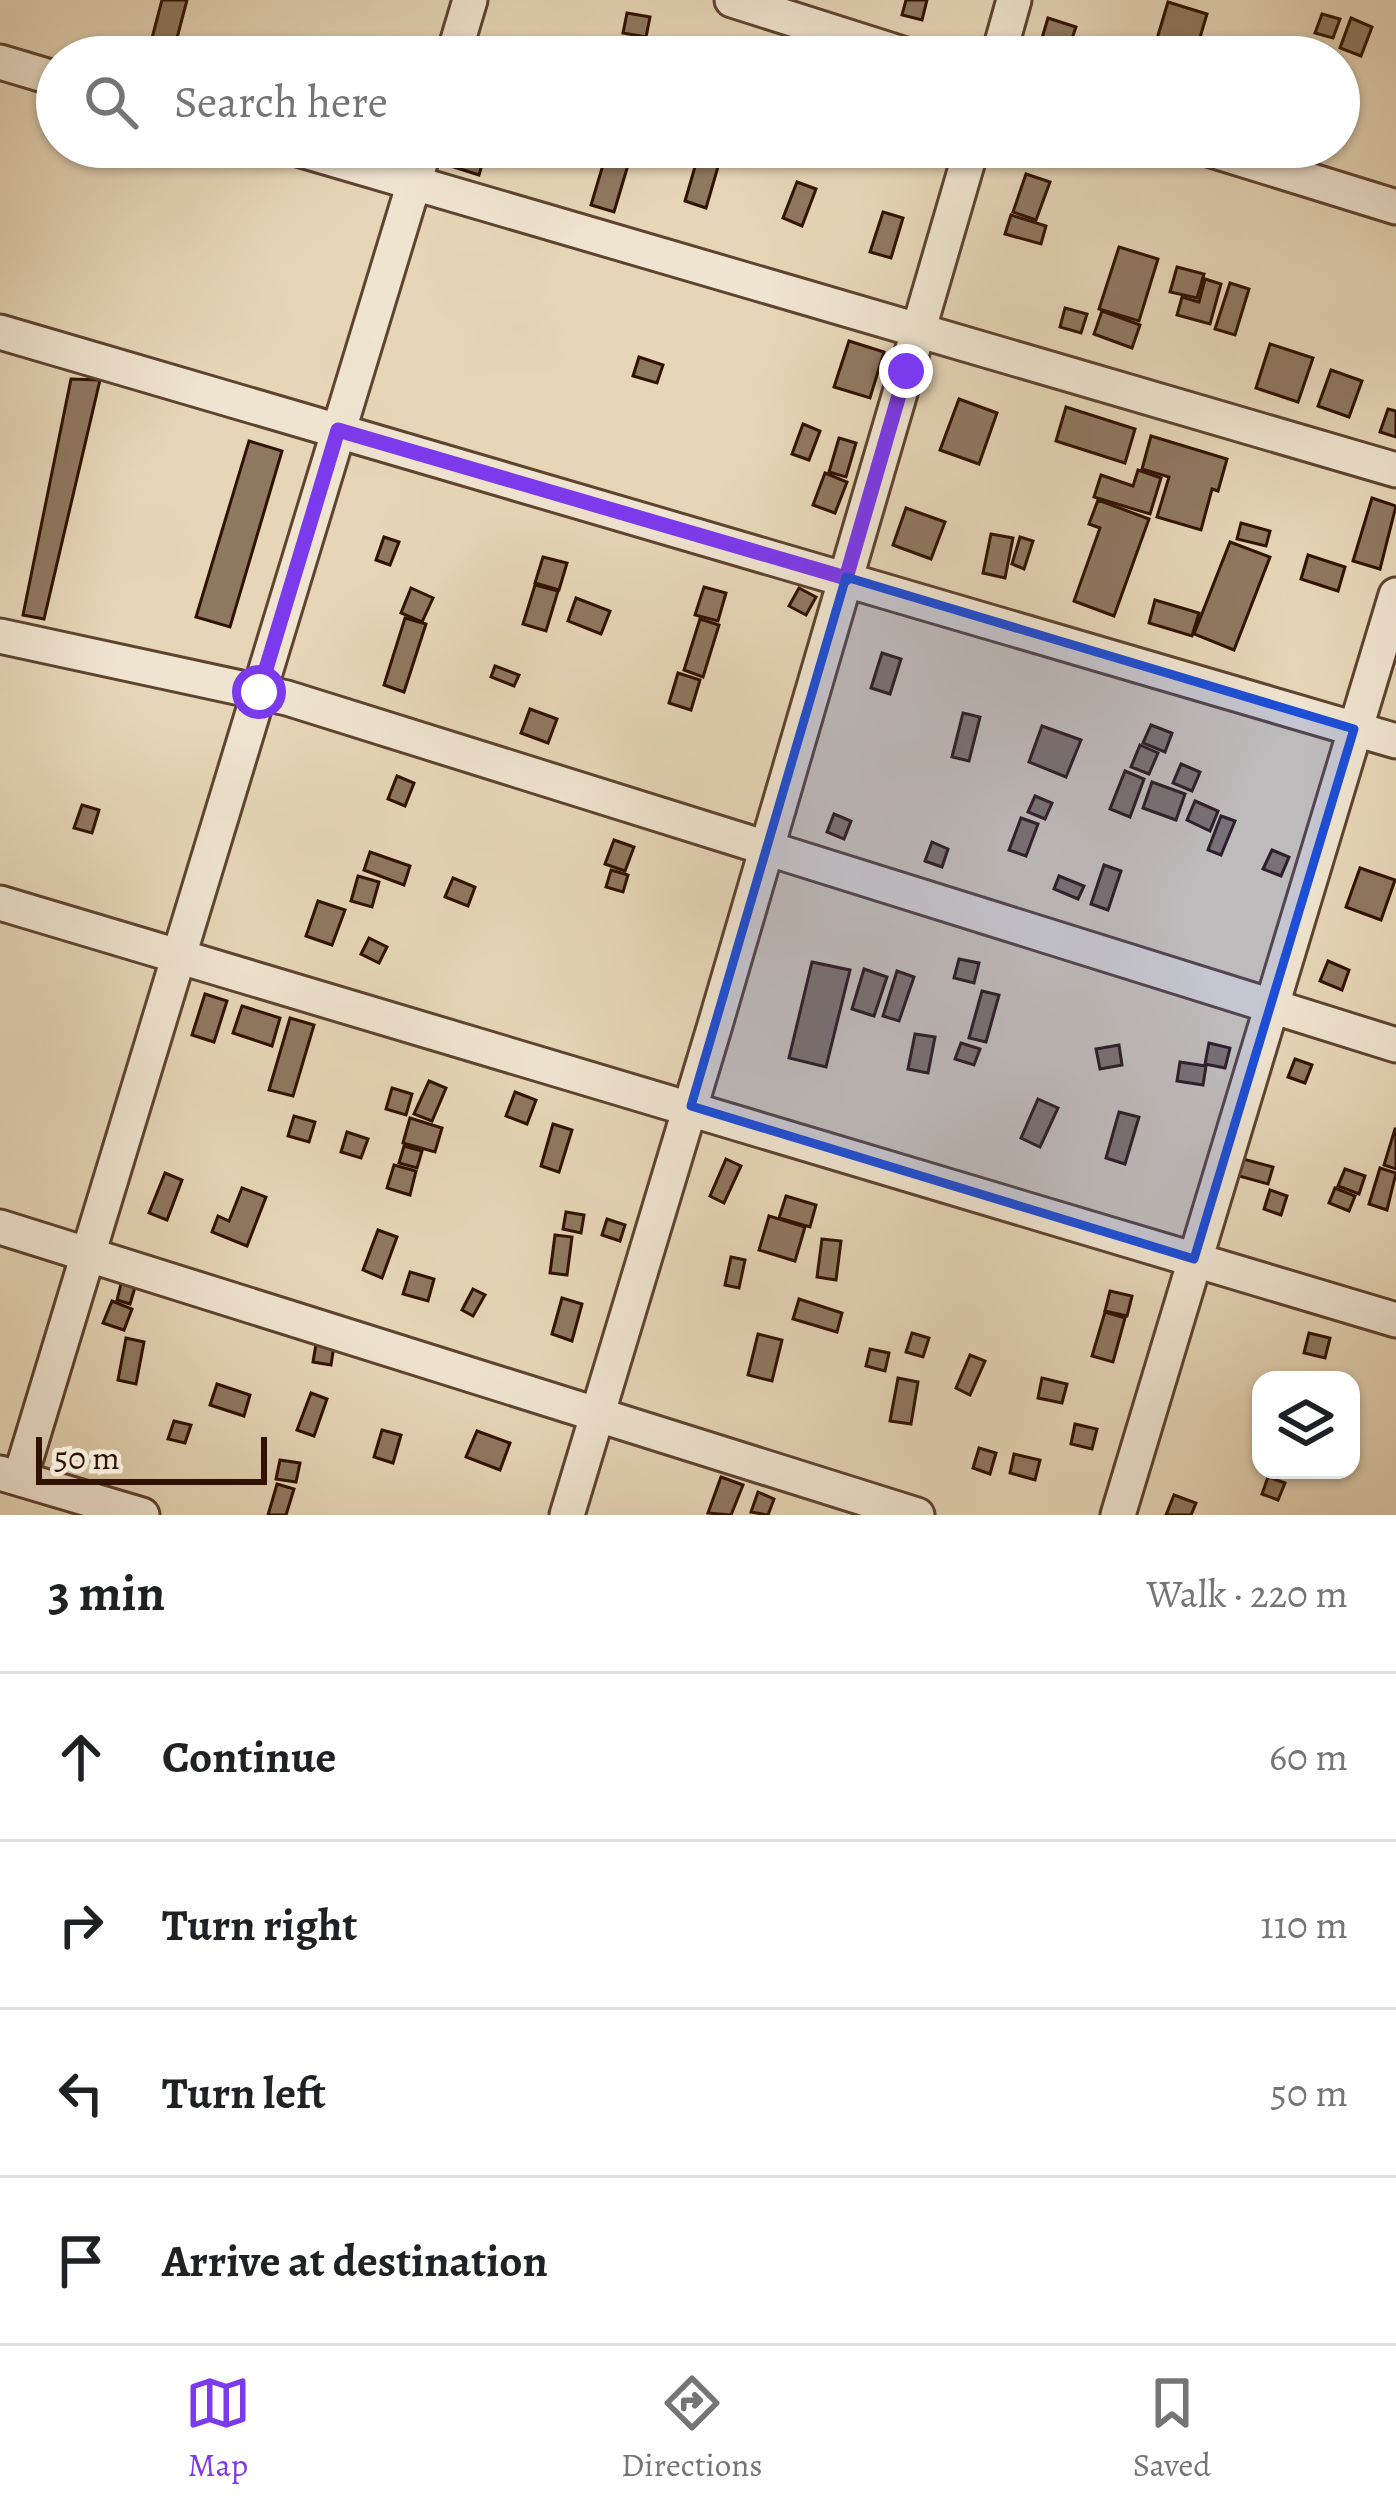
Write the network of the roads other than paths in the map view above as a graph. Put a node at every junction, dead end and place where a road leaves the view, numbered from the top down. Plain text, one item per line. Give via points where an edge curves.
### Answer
1 (470, 0) edge
2 (732, 0) edge
3 (1015, 0) edge
4 (459, 36) edge
5 (846, 36) edge
6 (1004, 36) edge
7 (0, 62) edge
8 (36, 73) edge
9 (363, 168) edge
10 (419, 168) edge
11 (966, 168) edge
12 (1270, 168) edge
13 (414, 183) junction
14 (1396, 207) edge
15 (918, 330) junction
16 (0, 332) edge
17 (338, 430) junction
18 (1396, 470) edge
19 (846, 578) junction
20 (1396, 595) edge
21 (0, 636) edge
22 (259, 692) junction
23 (1354, 729) junction
24 (1396, 741) edge
25 (767, 848) junction
26 (0, 903) edge
27 (178, 955) junction
28 (1270, 1006) junction
29 (1396, 1046) edge
30 (691, 1106) junction
31 (0, 1227) edge
32 (86, 1254) junction
33 (1194, 1259) junction
34 (1396, 1320) edge
35 (598, 1414) junction
36 (10, 1475) edge
37 (142, 1515) edge
38 (567, 1515) edge
39 (917, 1515) edge
40 (1118, 1515) edge

1 - 4 street
2 - 5 street
3 - 6 street
7 - 8 street
9 - 13 street
10 - 13 street
11 - 15 street
12 - 14 street
13 - 15 street
13 - 17 street
15 - 18 street
15 - 19 street
16 - 17 street
17 - 19 street
17 - 22 street
19 - 23 street
19 - 25 street
20 - 23 street
21 - 22 street
22 - 25 street
22 - 27 street
23 - 24 street
23 - 28 street
25 - 28 street
25 - 30 street
26 - 27 street
27 - 30 street
27 - 32 street
28 - 29 street
28 - 33 street
30 - 33 street
30 - 35 street
31 - 32 street
32 - 35 street
32 - 36 street
33 - 34 street
33 - 40 street
35 - 38 street
35 - 39 street
36 - 37 street

